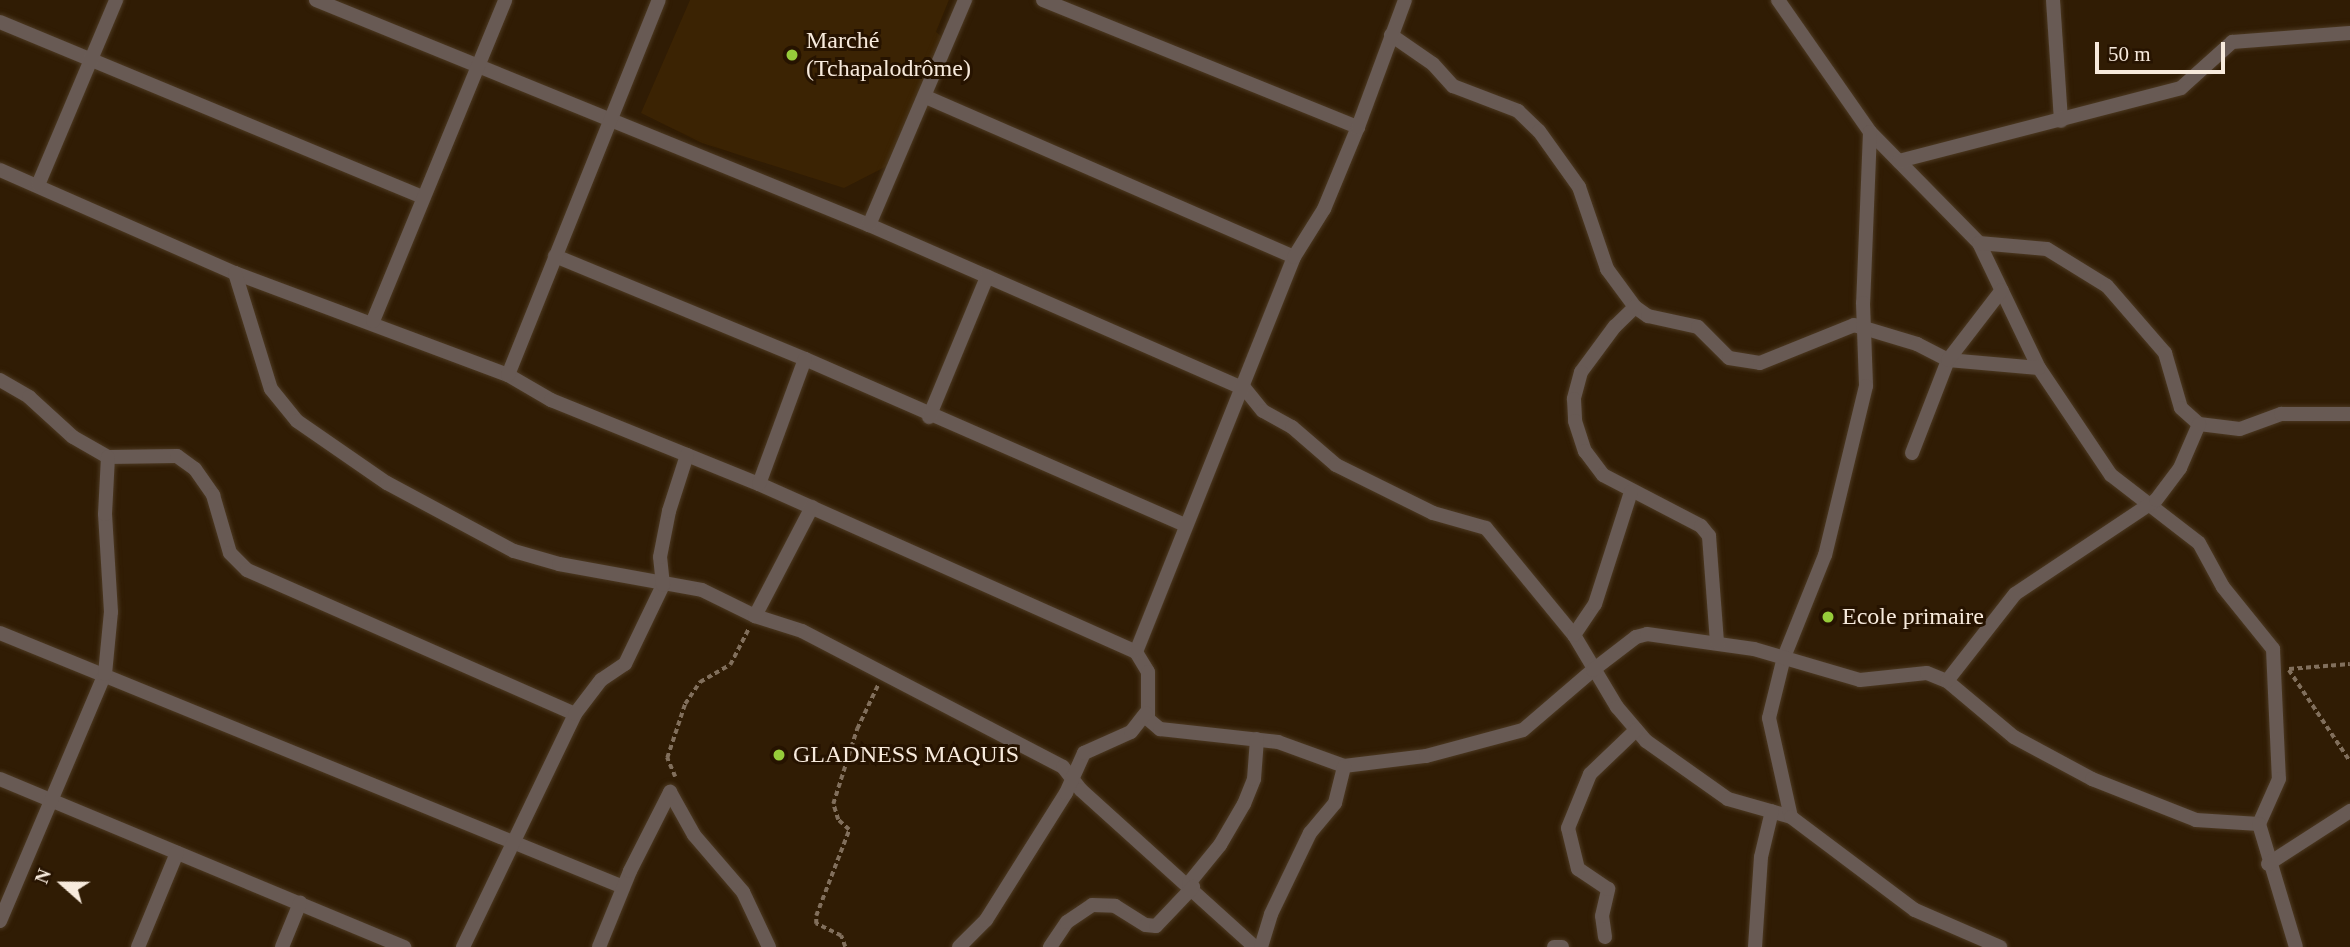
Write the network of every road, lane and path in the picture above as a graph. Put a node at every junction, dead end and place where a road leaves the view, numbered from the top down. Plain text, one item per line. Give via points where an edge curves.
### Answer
1 (116, 0) edge
2 (316, 0) edge
3 (505, 0) edge
4 (659, 0) edge
5 (965, 0) edge
6 (1043, 0) edge
7 (1405, 0) edge
8 (1778, 0) edge
9 (2053, 0) edge
10 (353, 7) edge
11 (0, 22) edge
12 (2350, 33) edge
13 (1391, 35) junction
14 (92, 59) junction
15 (477, 66) junction
16 (926, 97) junction
17 (2061, 121) junction
18 (609, 122) junction
19 (1358, 127) junction
20 (1870, 132) junction
21 (1899, 161) junction
22 (0, 170) edge
23 (38, 185) junction
24 (422, 197) junction
25 (869, 225) junction
26 (1979, 243) junction
27 (555, 256) junction
28 (1294, 257) junction
29 (235, 273) junction
30 (987, 277) junction
31 (2002, 290) junction
32 (1635, 307) junction
33 (373, 321) junction
34 (1864, 327) junction
35 (804, 359) junction
36 (1948, 360) junction
37 (2039, 368) junction
38 (508, 375) junction
39 (0, 380) edge
40 (1245, 389) junction
41 (2350, 414) edge
42 (929, 416) junction
43 (2199, 424) junction
44 (1912, 453) dead end
45 (687, 455) junction
46 (108, 457) junction
47 (759, 484) junction
48 (1631, 492) junction
49 (2146, 503) junction
50 (812, 507) junction
51 (1185, 525) junction
52 (663, 585) junction
53 (755, 616) junction
54 (0, 633) edge
55 (1574, 635) junction
56 (1717, 643) junction
57 (2273, 649) junction
58 (1136, 652) junction
59 (1784, 657) junction
60 (2350, 664) edge
61 (2288, 669) junction
62 (1593, 670) junction
63 (883, 673) junction
64 (105, 674) junction
65 (1947, 681) junction
66 (1146, 713) junction
67 (575, 714) junction
68 (1636, 730) junction
69 (1256, 738) junction
70 (2350, 761) edge
71 (1344, 766) junction
72 (1073, 777) junction
73 (0, 779) edge
74 (670, 792) junction
75 (51, 801) junction
76 (1772, 811) junction
77 (2350, 811) edge
78 (1791, 817) junction
79 (2259, 824) junction
80 (513, 843) junction
81 (177, 853) junction
82 (2268, 864) junction
83 (1191, 885) junction
84 (623, 887) junction
85 (300, 903) junction
86 (0, 921) edge
87 (1605, 937) dead end
88 (138, 947) edge
89 (282, 947) edge
90 (404, 947) edge
91 (463, 947) edge
92 (599, 947) edge
93 (769, 947) edge
94 (845, 947) edge
95 (959, 947) edge
96 (1050, 947) edge
97 (1255, 947) edge
98 (1261, 947) edge
99 (1553, 947) edge
100 (1562, 947) edge
101 (1755, 947) edge
102 (2000, 947) edge
103 (2296, 947) edge

1 - 14 street
2 - 10 street
3 - 15 street
4 - 18 street
5 - 16 street
6 - 19 street
7 - 13 street
8 - 20 street
9 - 17 street
10 - 15 street
11 - 14 street
12 - 17 street via 2232,42 2181,88
13 - 19 street
13 - 32 street via 1436,67 1452,86 1511,106 1539,131 1578,187 1607,269
14 - 23 street
14 - 24 street
15 - 18 street
15 - 24 street
16 - 25 street
16 - 28 street
17 - 21 street
18 - 25 street
18 - 27 street
19 - 28 street via 1324,209
20 - 21 street
20 - 34 street
21 - 26 street
22 - 23 street
23 - 29 street
24 - 33 street
25 - 30 street
26 - 31 street
26 - 43 street via 2047,249 2107,286 2165,354 2180,408
27 - 35 street
27 - 38 street
28 - 40 street
29 - 33 street
29 - 52 street via 271,389 297,421 387,483 514,551
30 - 40 street
30 - 42 street
31 - 36 street
31 - 37 street
32 - 34 street via 1648,316 1698,327 1708,332 1722,353 1749,363 1852,326
32 - 48 street via 1581,372 1574,399 1574,421 1585,451 1603,475
33 - 38 street
34 - 36 street
34 - 59 street via 1866,386 1859,419 1825,555
35 - 42 street
35 - 47 street
36 - 37 street
36 - 44 street
37 - 49 street via 2111,475
38 - 45 street via 551,400
39 - 46 street via 29,397 73,437
40 - 51 street
40 - 55 street via 1263,411 1292,427 1336,465 1433,513 1486,528
41 - 43 street via 2281,414 2240,429
42 - 51 street
43 - 49 street via 2180,468 2156,500
45 - 47 street
45 - 52 street via 662,545
46 - 64 street via 105,514 111,612
46 - 67 street via 177,456 195,469 213,495 230,553 247,570
47 - 50 street
48 - 55 street via 1595,604
48 - 56 street via 1701,526 1709,536
49 - 57 street via 2199,542 2223,587
49 - 65 street via 2076,557 2015,594
50 - 53 street
50 - 58 street
51 - 58 street
52 - 53 street via 702,590
52 - 67 street via 625,664 601,680
53 - 63 street via 802,631
53 - 74 path via 730,665 700,682 685,704 669,748 675,782
54 - 64 street
55 - 62 street
56 - 59 street
56 - 62 street via 1647,634
57 - 61 path
57 - 79 street via 2280,779
58 - 66 street via 1148,672
59 - 65 street via 1860,680 1927,673
59 - 78 street via 1768,711
60 - 61 path
61 - 70 path
62 - 68 street
62 - 71 street via 1523,730 1426,756
63 - 72 street
63 - 94 path via 857,729 833,804 838,820 849,830 816,916 816,924 841,936
64 - 75 street
64 - 80 street
65 - 79 street via 2014,737 2092,779 2196,821
66 - 69 street via 1152,725 1170,731
66 - 72 street via 1131,732 1084,753
67 - 80 street
68 - 76 street via 1686,772 1728,799
68 - 87 street via 1590,774 1569,828 1578,869 1608,889 1602,916
69 - 71 street via 1299,748
69 - 83 street via 1254,779 1244,804
71 - 98 street via 1335,803 1310,833
72 - 83 street via 1081,790
72 - 95 street via 986,920
73 - 75 street
74 - 84 street
74 - 93 street via 694,835 743,892
75 - 81 street
75 - 86 street
76 - 78 street
76 - 101 street via 1760,857
77 - 82 street
78 - 102 street via 1915,910
79 - 82 street
80 - 84 street
80 - 91 street
81 - 85 street
81 - 88 street
82 - 103 street
83 - 96 street via 1162,922 1152,927 1115,906 1091,905 1068,922
83 - 97 street
84 - 92 street
85 - 89 street
85 - 90 street
99 - 100 street

